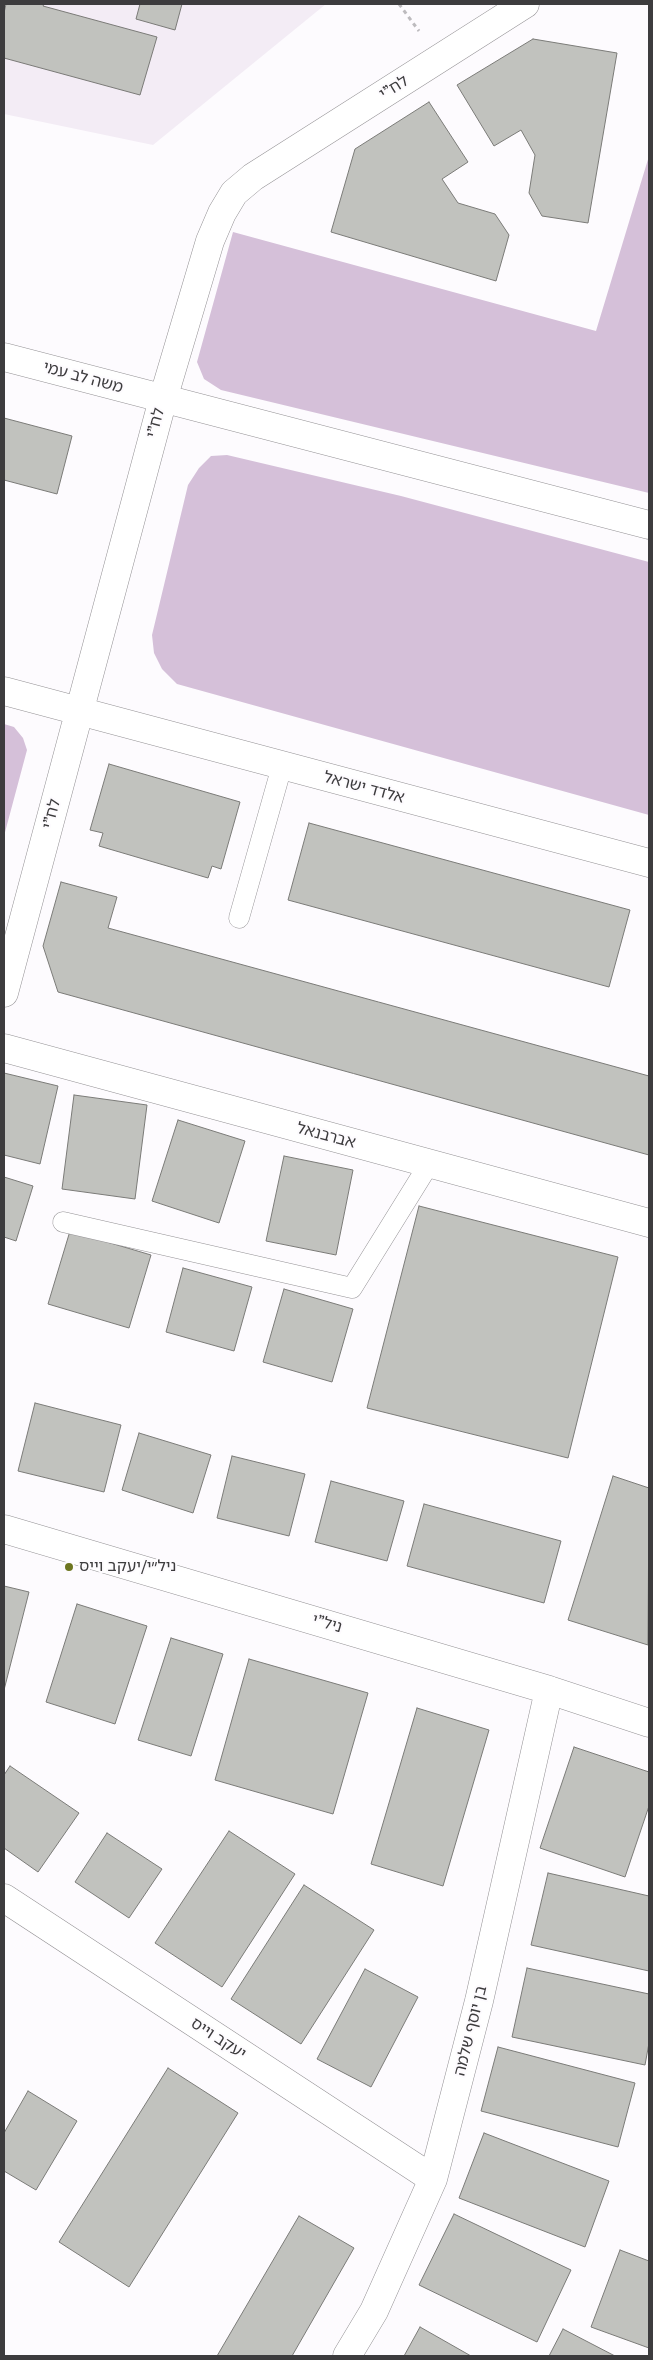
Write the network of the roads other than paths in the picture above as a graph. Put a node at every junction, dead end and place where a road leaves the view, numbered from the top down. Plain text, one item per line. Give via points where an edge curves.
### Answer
1 (525, 4) edge
2 (4, 357) edge
3 (163, 399) junction
4 (649, 525) edge
5 (4, 691) edge
6 (79, 712) junction
7 (282, 766) junction
8 (649, 863) edge
9 (239, 918) dead end
10 (4, 993) edge
11 (4, 1048) edge
12 (429, 1164) junction
13 (63, 1222) dead end
14 (649, 1223) edge
15 (4, 1529) edge
16 (549, 1690) junction
17 (649, 1723) edge
18 (4, 1898) edge
19 (432, 2179) junction
20 (348, 2356) edge

1 - 3 street, לח"י via 253,177 234,193 210,241
2 - 3 street, משה לב עמי
3 - 4 street
3 - 6 street, לח"י
5 - 6 street
6 - 7 street, אלדד ישראל
6 - 10 street, לח"י
7 - 8 street, אלדד ישראל
7 - 9 lane
11 - 12 street, אברבנאל
12 - 13 lane via 352,1288
12 - 14 street, אברבנאל
15 - 16 street, ניל"י
16 - 17 street, ניל"י
16 - 19 street, בן יוסף שלמה via 479,2001
18 - 19 street, יעקב וייס
19 - 20 street, בן יוסף שלמה via 374,2311

